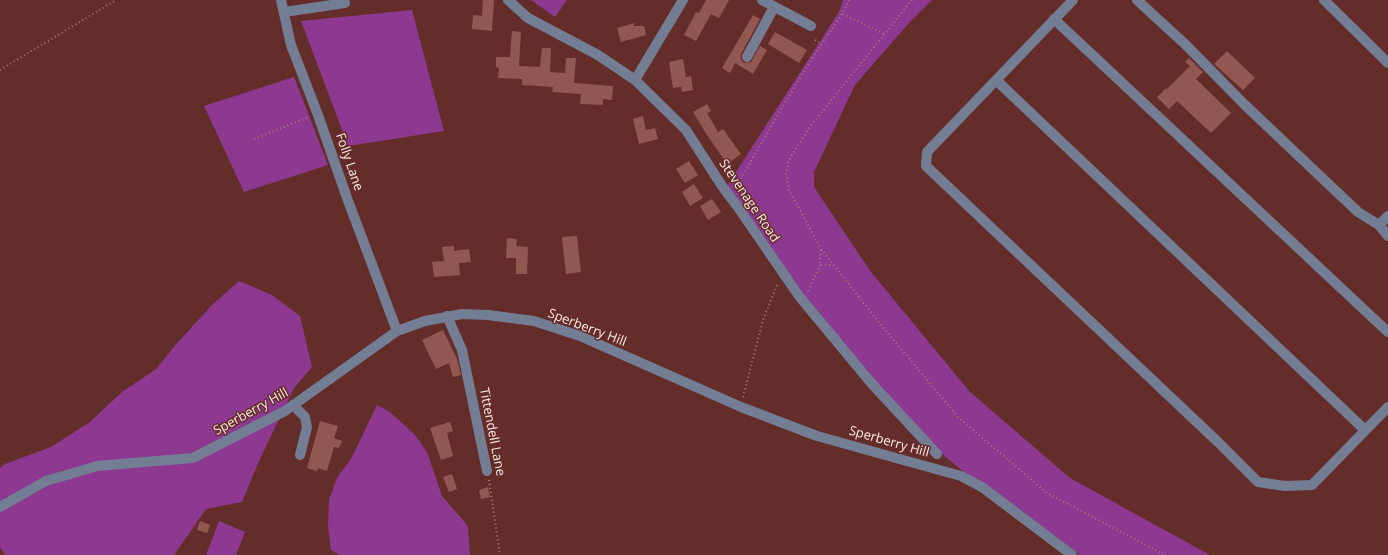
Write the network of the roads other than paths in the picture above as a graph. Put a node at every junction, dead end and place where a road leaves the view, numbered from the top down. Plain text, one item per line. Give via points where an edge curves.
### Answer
1 (281, 0) edge
2 (508, 0) edge
3 (682, 0) edge
4 (762, 0) edge
5 (1073, 0) edge
6 (1137, 0) edge
7 (1324, 0) edge
8 (345, 3) dead end
9 (774, 7) junction
10 (284, 12) junction
11 (1054, 19) junction
12 (811, 26) dead end
13 (747, 57) dead end
14 (1388, 63) edge
15 (635, 80) junction
16 (996, 80) junction
17 (1388, 216) edge
18 (1380, 225) junction
19 (1388, 236) edge
20 (447, 316) junction
21 (397, 331) junction
22 (1388, 332) edge
23 (293, 405) junction
24 (1388, 407) edge
25 (1365, 430) junction
26 (300, 454) dead end
27 (937, 454) dead end
28 (487, 471) road end
29 (0, 507) edge
30 (1072, 555) edge

1 - 10 street, Folly Lane
2 - 15 street, Stevenage Road via 528,18 598,55
3 - 15 street
4 - 9 street
5 - 11 street
6 - 18 street via 1358,212
7 - 14 street
8 - 10 street
9 - 12 street
9 - 13 street
10 - 21 street, Folly Lane via 291,45
11 - 16 street
11 - 22 street
15 - 27 street, Stevenage Road via 686,130 782,273 872,384
16 - 25 street
16 - 25 street via 928,152 926,166 1258,482 1285,486 1312,485
17 - 18 street
18 - 19 street
20 - 21 street, Sperberry Hill
20 - 28 street, Tittendell Lane via 462,350
20 - 30 street, Sperberry Hill via 488,315 534,321 580,336 741,408 817,436 961,476 982,487
21 - 23 street, Sperberry Hill
23 - 26 street via 305,417 307,427
23 - 29 street, Sperberry Hill via 193,458 97,466 46,481
24 - 25 street

